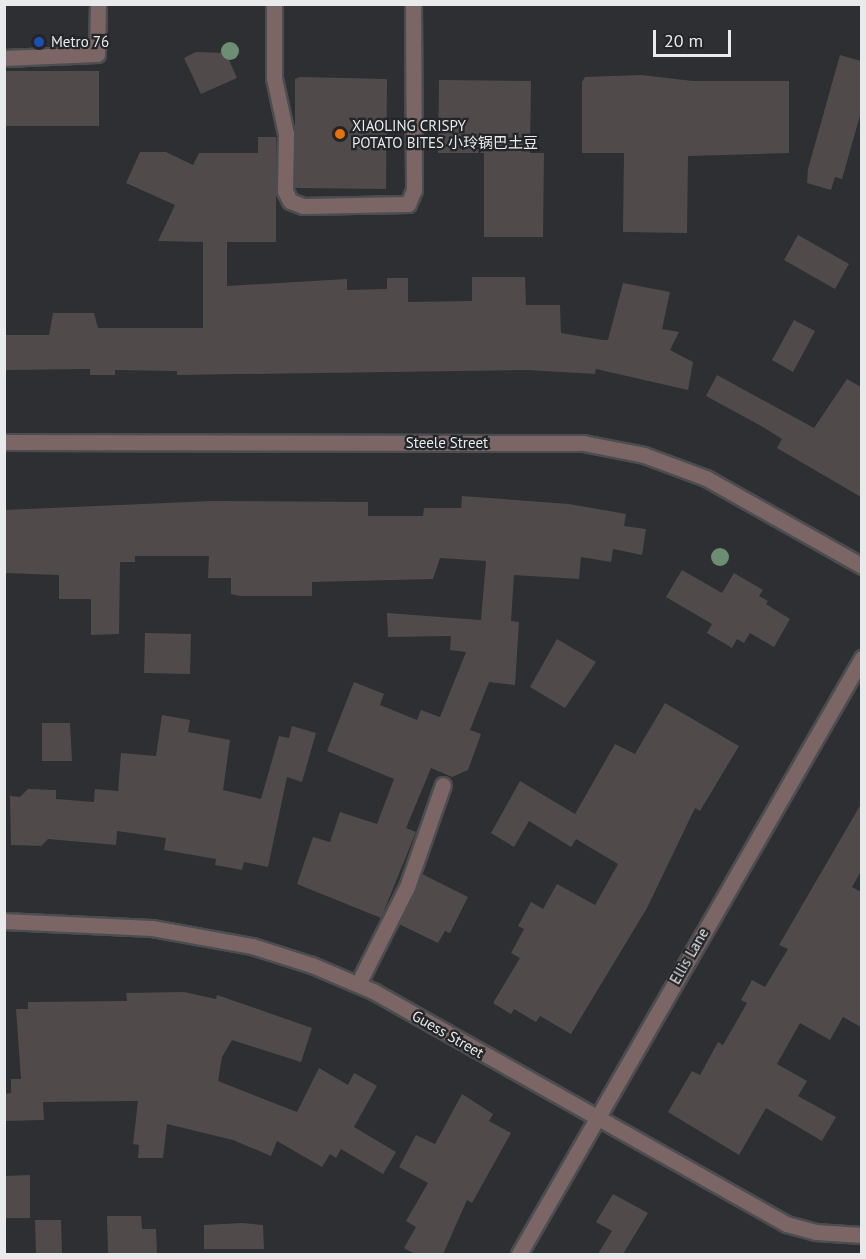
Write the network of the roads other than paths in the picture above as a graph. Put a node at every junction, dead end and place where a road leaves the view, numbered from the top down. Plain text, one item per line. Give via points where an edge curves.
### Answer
1 (98, 4) edge
2 (274, 4) edge
3 (413, 4) edge
4 (4, 58) edge
5 (4, 442) edge
6 (861, 566) edge
7 (861, 658) edge
8 (443, 785) dead end
9 (4, 921) edge
10 (358, 984) junction
11 (594, 1119) junction
12 (861, 1235) edge
13 (519, 1254) edge

1 - 4 street via 97,54
2 - 3 street via 274,78 286,134 285,191 290,201 303,206 408,204 414,190
5 - 6 street, Steele Street via 583,443 644,455 706,478
7 - 11 street, Ellis Lane
8 - 10 street via 407,887
9 - 10 street, Guess Street via 152,928 252,946
10 - 11 street, Guess Street
11 - 12 street, Guess Street via 786,1224 815,1232
11 - 13 street, Ellis Lane

